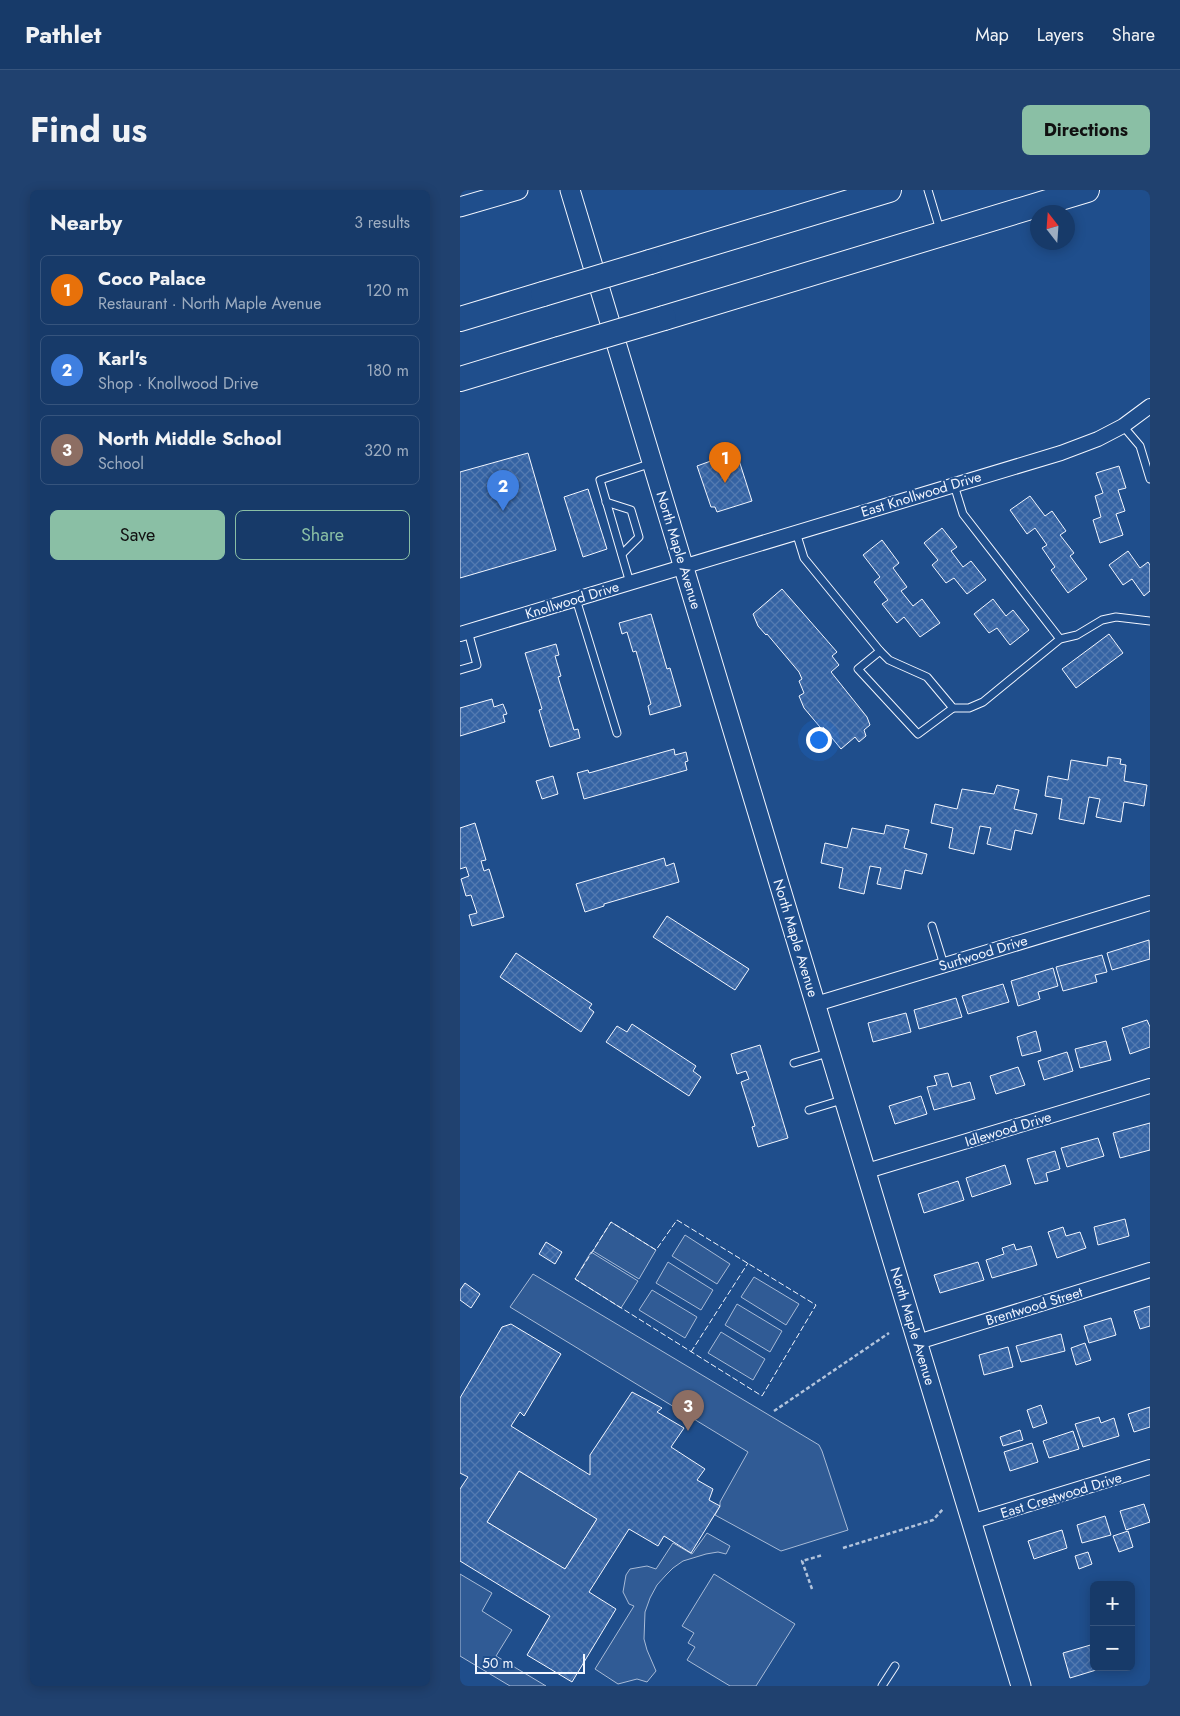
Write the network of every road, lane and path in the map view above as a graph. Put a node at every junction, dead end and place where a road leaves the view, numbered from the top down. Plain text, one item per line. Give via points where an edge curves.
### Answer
1 (518, 190) edge
2 (570, 190) edge
3 (889, 190) edge
4 (928, 190) edge
5 (1087, 190) edge
6 (460, 208) edge
7 (942, 234) junction
8 (460, 319) edge
9 (460, 379) edge
10 (1150, 406) edge
11 (1123, 426) junction
12 (652, 463) junction
13 (1150, 478) edge
14 (954, 484) junction
15 (606, 502) junction
16 (796, 531) junction
17 (622, 554) junction
18 (684, 566) junction
19 (630, 583) junction
20 (576, 599) junction
21 (1150, 621) edge
22 (464, 632) edge
23 (1060, 639) junction
24 (880, 651) junction
25 (460, 670) edge
26 (953, 708) junction
27 (617, 733) dead end
28 (1150, 903) edge
29 (932, 926) dead end
30 (944, 965) junction
31 (816, 1004) junction
32 (831, 1052) junction
33 (794, 1063) dead end
34 (1150, 1086) edge
35 (845, 1099) junction
36 (809, 1110) dead end
37 (867, 1171) junction
38 (1150, 1270) edge
39 (889, 1333) dead end
40 (918, 1342) junction
41 (774, 1411) dead end
42 (1150, 1467) edge
43 (943, 1509) dead end
44 (971, 1522) junction
45 (843, 1548) dead end
46 (823, 1554) dead end
47 (812, 1589) dead end
48 (894, 1666) dead end
49 (882, 1686) edge
50 (1021, 1686) edge

1 - 6 street
2 - 12 street, North Maple Avenue
3 - 8 highway, bridge
4 - 7 lane
5 - 7 highway
7 - 9 highway, bridge
10 - 11 street, East Knollwood Drive
11 - 13 lane via 1140,446
11 - 14 street, East Knollwood Drive via 1098,440 1061,453
12 - 15 lane via 600,480
12 - 18 street, North Maple Avenue
14 - 16 street, East Knollwood Drive
14 - 23 lane via 963,514
15 - 17 lane
15 - 17 lane via 631,510 639,537
16 - 18 street, East Knollwood Drive
16 - 24 lane via 804,558
17 - 19 lane
18 - 19 street, Knollwood Drive
18 - 31 street, North Maple Avenue
19 - 20 street, Knollwood Drive
20 - 22 street, Knollwood Drive
20 - 27 lane
21 - 23 lane via 1116,617
22 - 25 lane via 477,665
23 - 26 lane via 983,702 969,708
24 - 26 lane via 889,660 927,677
24 - 26 lane via 858,669 918,734
28 - 30 street, Surfwood Drive
29 - 30 lane
30 - 31 street, Surfwood Drive
31 - 32 street, North Maple Avenue
32 - 33 lane
32 - 35 street, North Maple Avenue
34 - 37 street, Idlewood Drive
35 - 36 lane
35 - 37 street, North Maple Avenue
37 - 40 street, North Maple Avenue
38 - 40 street, Brentwood Street
39 - 41 path
40 - 44 street, North Maple Avenue
42 - 44 street, East Crestwood Drive
43 - 45 path via 933,1520
44 - 50 street, North Maple Avenue
46 - 47 path via 802,1561
48 - 49 lane

